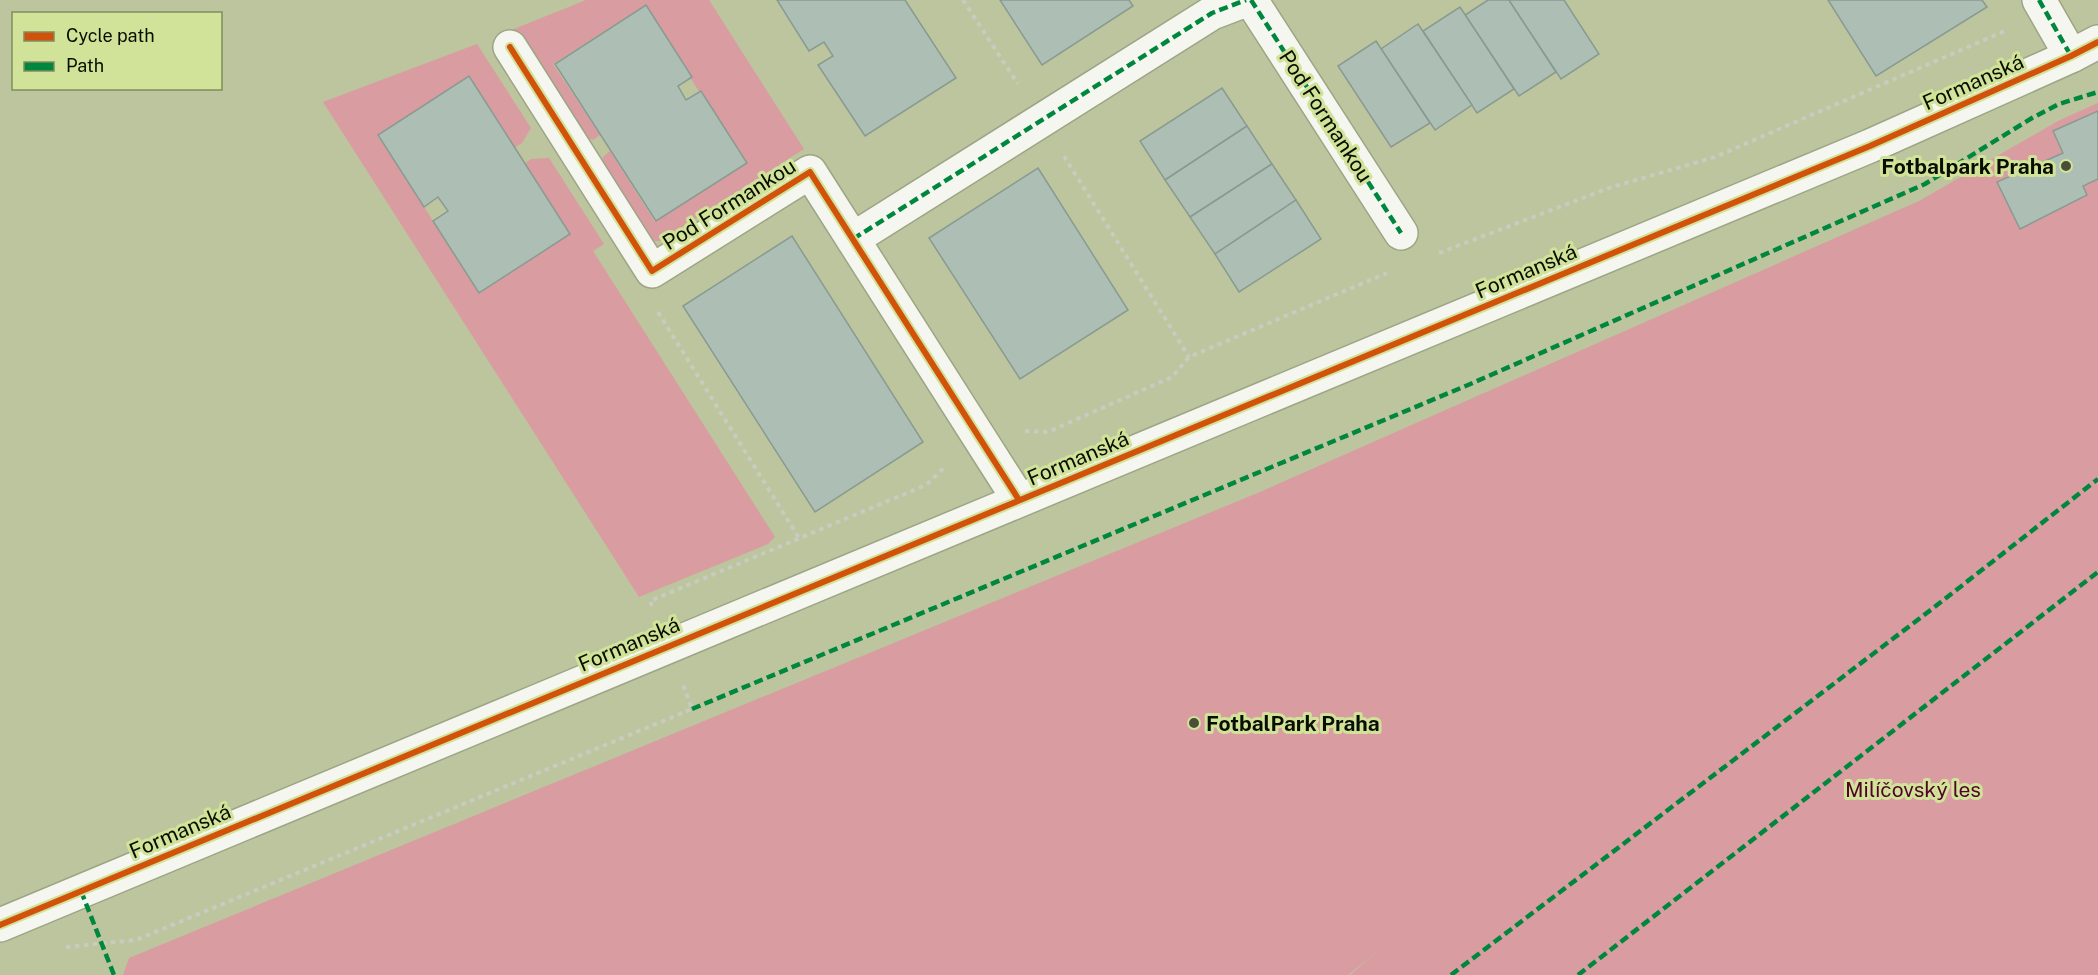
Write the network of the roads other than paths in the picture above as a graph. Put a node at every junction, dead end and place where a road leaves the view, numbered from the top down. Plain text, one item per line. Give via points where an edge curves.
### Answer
1 (1248, 0) edge
2 (2043, 6) edge
3 (510, 46) dead end
4 (2085, 49) edge
5 (1401, 233) dead end
6 (852, 239) junction
7 (1019, 500) junction
8 (0, 925) edge

1 - 5 street, Pod Formankou
1 - 6 street, Pod Formankou via 1212,13
2 - 4 street
3 - 6 street, Pod Formankou via 652,272 810,172
4 - 7 street, Formanská via 1870,146
6 - 7 street, Pod Formankou
7 - 8 street, Formanská

